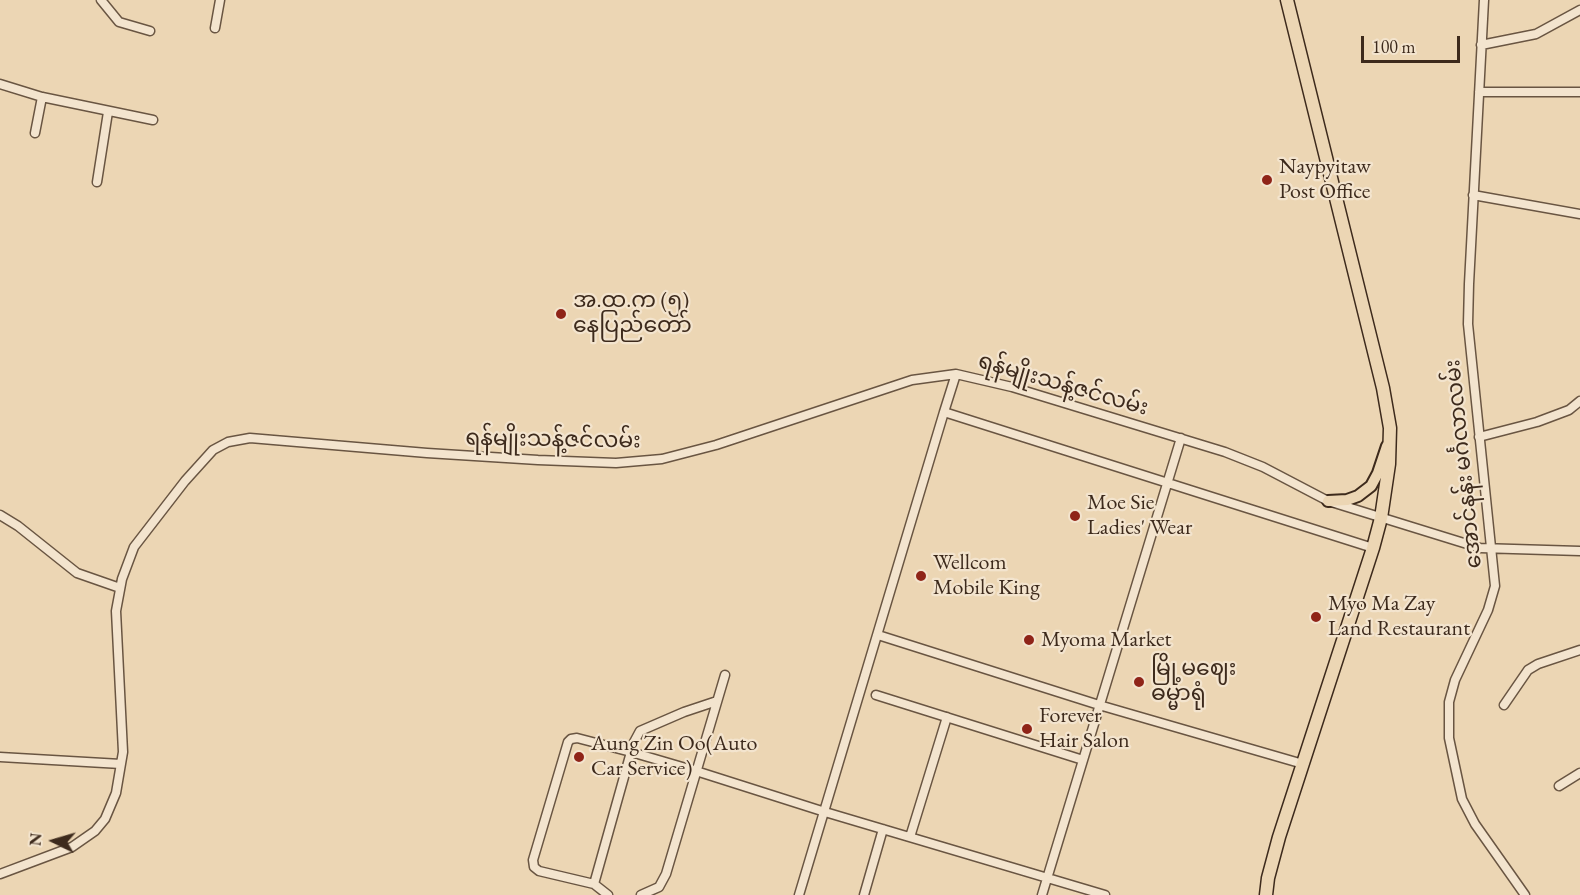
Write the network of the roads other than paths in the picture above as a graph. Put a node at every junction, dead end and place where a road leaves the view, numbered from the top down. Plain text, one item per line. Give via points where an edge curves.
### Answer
1 (101, 0) edge
2 (220, 0) edge
3 (1287, 0) edge
4 (1484, 0) edge
5 (1580, 10) edge
6 (215, 28) dead end
7 (150, 31) dead end
8 (1481, 45) junction
9 (0, 84) edge
10 (1479, 92) junction
11 (1580, 92) edge
12 (42, 97) junction
13 (108, 112) junction
14 (153, 120) dead end
15 (34, 132) dead end
16 (97, 182) dead end
17 (1473, 195) junction
18 (1580, 214) edge
19 (956, 374) junction
20 (1580, 401) edge
21 (944, 412) junction
22 (1390, 437) junction
23 (1479, 437) junction
24 (1181, 438) junction
25 (1167, 482) junction
26 (1328, 501) junction
27 (0, 515) edge
28 (1381, 518) junction
29 (1373, 548) junction
30 (1491, 549) junction
31 (1580, 550) edge
32 (120, 588) junction
33 (878, 635) junction
34 (1580, 650) edge
35 (725, 675) dead end
36 (876, 695) dead end
37 (717, 701) junction
38 (1099, 705) junction
39 (1504, 705) dead end
40 (947, 717) junction
41 (631, 752) junction
42 (0, 758) edge
43 (1083, 760) junction
44 (121, 764) junction
45 (1303, 764) junction
46 (696, 771) junction
47 (1580, 773) edge
48 (1559, 786) dead end
49 (825, 812) junction
50 (883, 829) junction
51 (910, 837) junction
52 (0, 874) edge
53 (1047, 878) junction
54 (594, 884) junction
55 (608, 895) edge
56 (641, 895) edge
57 (799, 895) edge
58 (864, 895) edge
59 (1042, 895) edge
60 (1106, 895) edge
61 (1266, 895) edge
62 (1525, 895) edge

1 - 7 street via 119,22
2 - 6 street
3 - 22 highway via 1383,388
4 - 8 street, အောင်နန်း မင်္ဂလာလမ်း
5 - 8 street via 1536,34
8 - 10 street, အောင်နန်း မင်္ဂလာလမ်း
9 - 12 street
10 - 11 street
10 - 17 street, အောင်နန်း မင်္ဂလာလမ်း
12 - 13 street
12 - 15 street
13 - 14 street
13 - 16 street
17 - 18 street
17 - 23 street, အောင်နန်း မင်္ဂလာလမ်း via 1468,324
19 - 21 street
19 - 24 street, ရန်မျိုးသန့်ဇင်လမ်း
19 - 32 street, ရန်မျိုးသန့်ဇင်လမ်း via 912,380 662,459 538,460 249,438 228,442 213,450 185,481 134,547
20 - 23 street via 1569,410 1537,422
21 - 25 street
21 - 33 street
22 - 26 main road via 1371,486 1347,500
22 - 28 highway
23 - 30 street, အောင်နန်း မင်္ဂလာလမ်း
24 - 25 street
24 - 26 street, ရန်မျိုးသန့်ဇင်လမ်း via 1263,467
25 - 29 street
25 - 38 street
26 - 28 street, ရန်မျိုးသန့်ဇင်လမ်း
27 - 32 street via 77,573
28 - 29 highway
28 - 30 street, ရန်မျိုးသန့်ဇင်လမ်း
29 - 45 highway
30 - 31 street, ရန်မျိုးသန့်ဇင်လမ်း
30 - 62 street, အောင်နန်း မင်္ဂလာလမ်း via 1495,586 1455,680 1449,702 1449,738 1462,799
32 - 44 street, ရန်မျိုးသန့်ဇင်လမ်း via 116,611
33 - 38 street
33 - 49 street
34 - 39 street via 1528,670
35 - 37 street
36 - 40 street
37 - 41 street via 640,731
37 - 46 street
38 - 43 street
38 - 45 street
40 - 43 street
40 - 51 street
41 - 46 street
41 - 54 street
41 - 54 street via 577,738 568,742 533,860 539,871
42 - 44 street
43 - 53 street
44 - 52 street, ရန်မျိုးသန့်ဇင်လမ်း via 116,793 95,831 72,847
45 - 61 highway via 1279,837
46 - 49 street
46 - 56 street via 661,884
47 - 48 street
49 - 50 street
49 - 57 street
50 - 51 street
50 - 58 street
51 - 53 street
53 - 59 street
53 - 60 street
54 - 55 street

